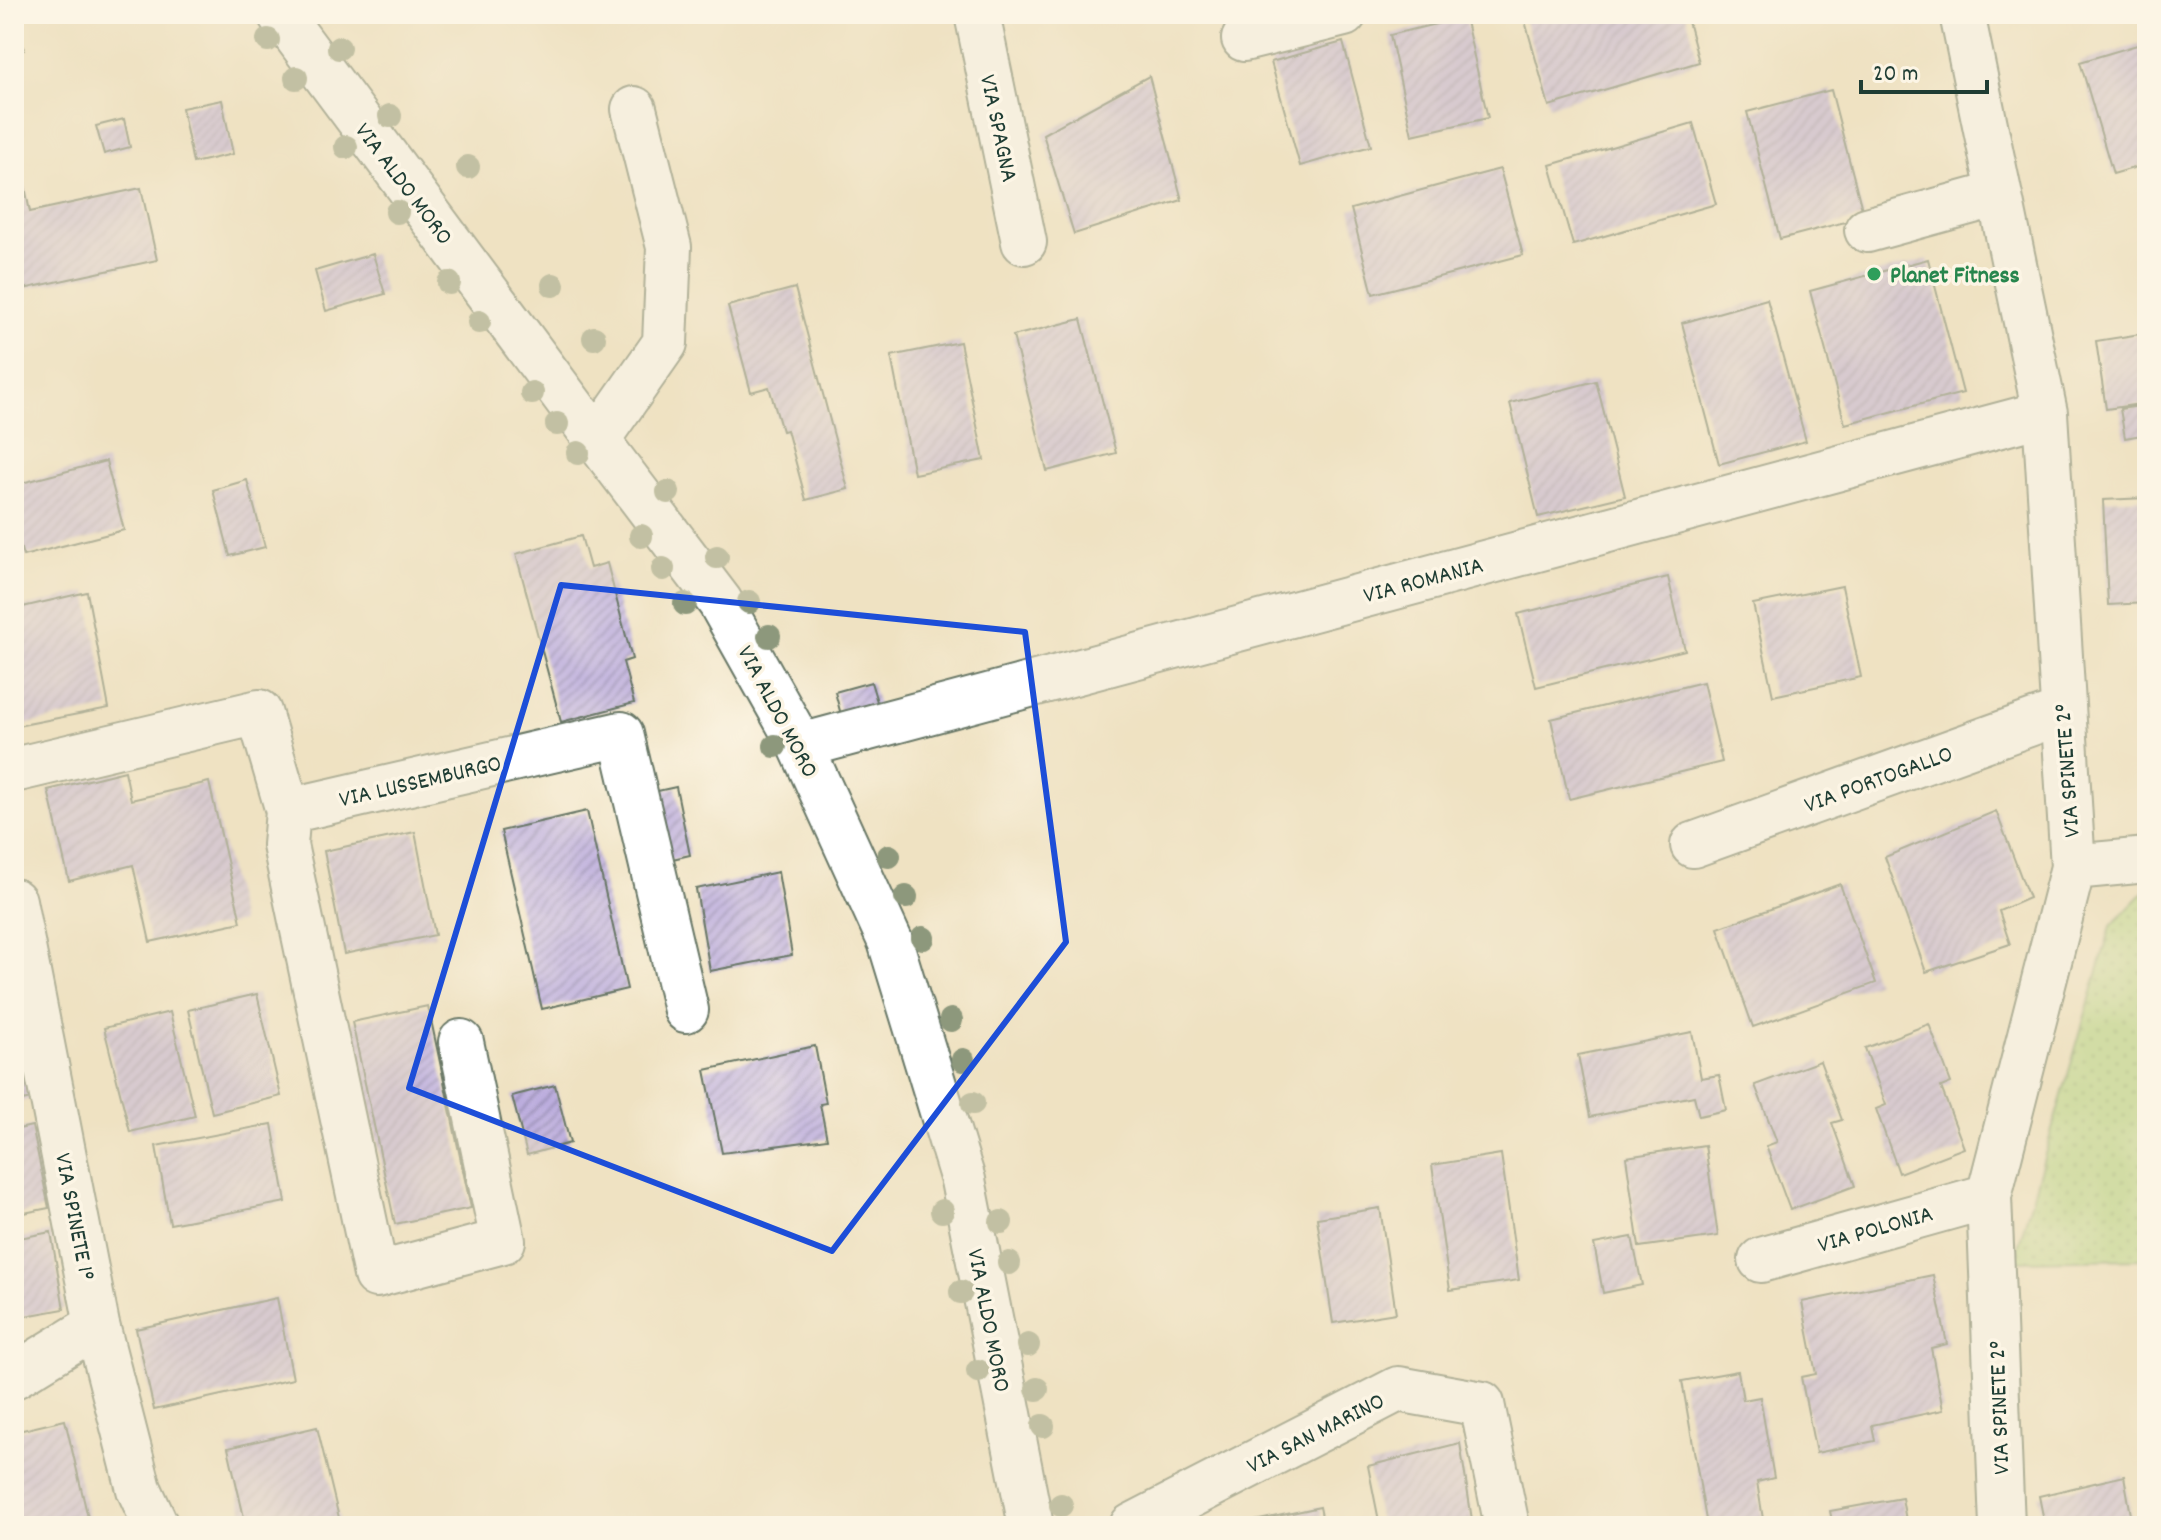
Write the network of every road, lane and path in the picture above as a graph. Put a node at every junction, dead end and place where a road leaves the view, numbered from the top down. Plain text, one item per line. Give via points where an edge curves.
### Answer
1 (280, 14) edge
2 (977, 14) edge
3 (1344, 14) edge
4 (1962, 14) edge
5 (1244, 39) dead end
6 (634, 109) dead end
7 (1998, 194) junction
8 (1867, 230) dead end
9 (1024, 242) dead end
10 (2045, 413) junction
11 (597, 440) junction
12 (2062, 712) junction
13 (801, 746) junction
14 (14, 770) edge
15 (288, 811) junction
16 (1693, 845) dead end
17 (2147, 860) edge
18 (2073, 867) junction
19 (14, 901) edge
20 (686, 1010) dead end
21 (461, 1042) dead end
22 (1989, 1196) junction
23 (1761, 1260) dead end
24 (97, 1325) junction
25 (14, 1376) edge
26 (156, 1526) edge
27 (1031, 1526) edge
28 (1132, 1526) edge
29 (1507, 1526) edge
30 (2002, 1526) edge

1 - 11 street, VIA ALDO MORO
2 - 9 street, VIA SPAGNA
3 - 5 street
4 - 7 street, VIA SPINETE 2°
6 - 11 street via 669,247 665,343
7 - 8 street
7 - 10 street, VIA SPINETE 2°
10 - 12 street, VIA SPINETE 2°
10 - 13 street, VIA ROMANIA
11 - 13 street, VIA ALDO MORO via 720,602
12 - 16 street, VIA PORTOGALLO
12 - 18 street, VIA SPINETE 2°
13 - 27 street, VIA ALDO MORO via 890,941 963,1180
14 - 15 street via 259,712
15 - 20 street, VIA LUSSEMBURGO via 621,734
15 - 21 street via 285,845 376,1275 503,1241
17 - 18 street
18 - 22 street, VIA SPINETE 2°
19 - 24 street, VIA SPINETE 1°
22 - 23 street, VIA POLONIA
22 - 30 street, VIA SPINETE 2°
24 - 25 street
24 - 26 street, VIA SPINETE 1° via 139,1489
28 - 29 street, VIA SAN MARINO via 1398,1389 1482,1404

